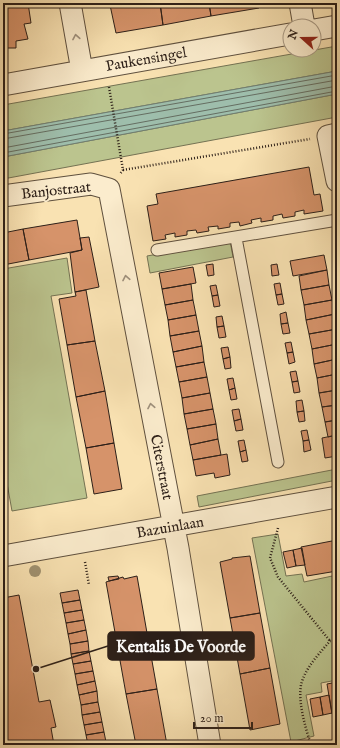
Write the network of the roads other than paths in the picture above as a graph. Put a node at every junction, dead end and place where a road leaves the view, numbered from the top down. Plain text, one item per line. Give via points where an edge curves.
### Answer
1 (70, 3) edge
2 (300, 3) edge
3 (303, 18) edge
4 (337, 26) edge
5 (322, 29) edge
6 (282, 35) edge
7 (82, 71) junction
8 (3, 85) edge
9 (333, 135) edge
10 (337, 181) edge
11 (109, 189) joint
12 (3, 196) edge
13 (337, 220) edge
14 (236, 238) junction
15 (157, 250) dead end
16 (278, 462) dead end
17 (337, 497) edge
18 (174, 527) junction
19 (3, 556) edge
20 (210, 745) edge

7 -> 1 street
2 - 3 street
4 - 5 street
6 - 7 street, Paukensingel
7 - 8 street, Paukensingel
9 - 10 street
11 - 12 street, Banjostraat via 91,184
18 -> 11 street, Citerstraat
13 - 14 lane
14 - 15 lane
14 - 16 lane
17 - 18 street, Bazuinlaan
18 - 19 street, Bazuinlaan
18 - 20 street, Citerstraat

